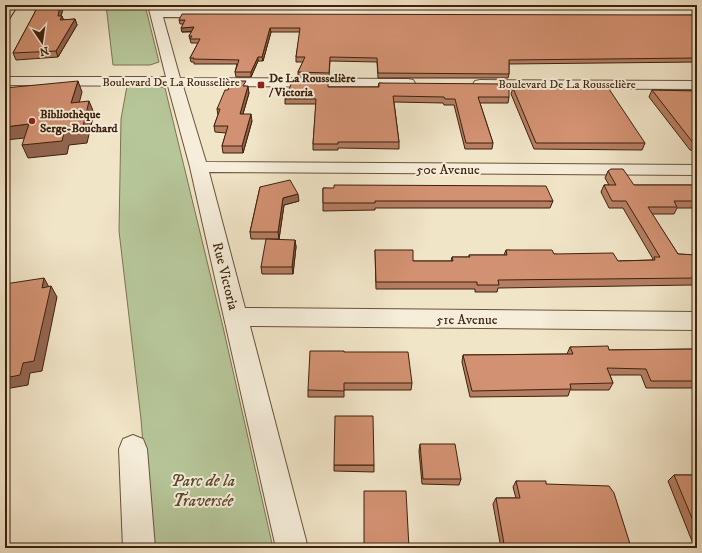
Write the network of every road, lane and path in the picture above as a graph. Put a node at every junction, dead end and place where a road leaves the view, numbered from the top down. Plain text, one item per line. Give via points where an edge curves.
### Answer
1 (12, 5) edge
2 (155, 9) edge
3 (697, 14) edge
4 (5, 16) edge
5 (5, 72) edge
6 (697, 76) edge
7 (174, 78) junction
8 (419, 79) edge
9 (5, 81) edge
10 (697, 85) edge
11 (199, 167) junction
12 (697, 170) edge
13 (237, 317) junction
14 (697, 321) edge
15 (133, 449) dead end
16 (139, 548) edge
17 (292, 548) edge

1 - 4 main road
2 - 3 street
2 - 7 street, Rue Victoria
5 - 7 street, Boulevard De La Rousselière
6 - 10 street, Boulevard De La Rousselière via 467,79
7 - 8 street, Boulevard De La Rousselière
7 - 9 street, Boulevard De La Rousselière
7 - 11 street, Rue Victoria
11 - 12 street, 50e Avenue
11 - 13 street, Rue Victoria
13 - 14 street, 51e Avenue
13 - 17 street, Rue Victoria
15 - 16 street

